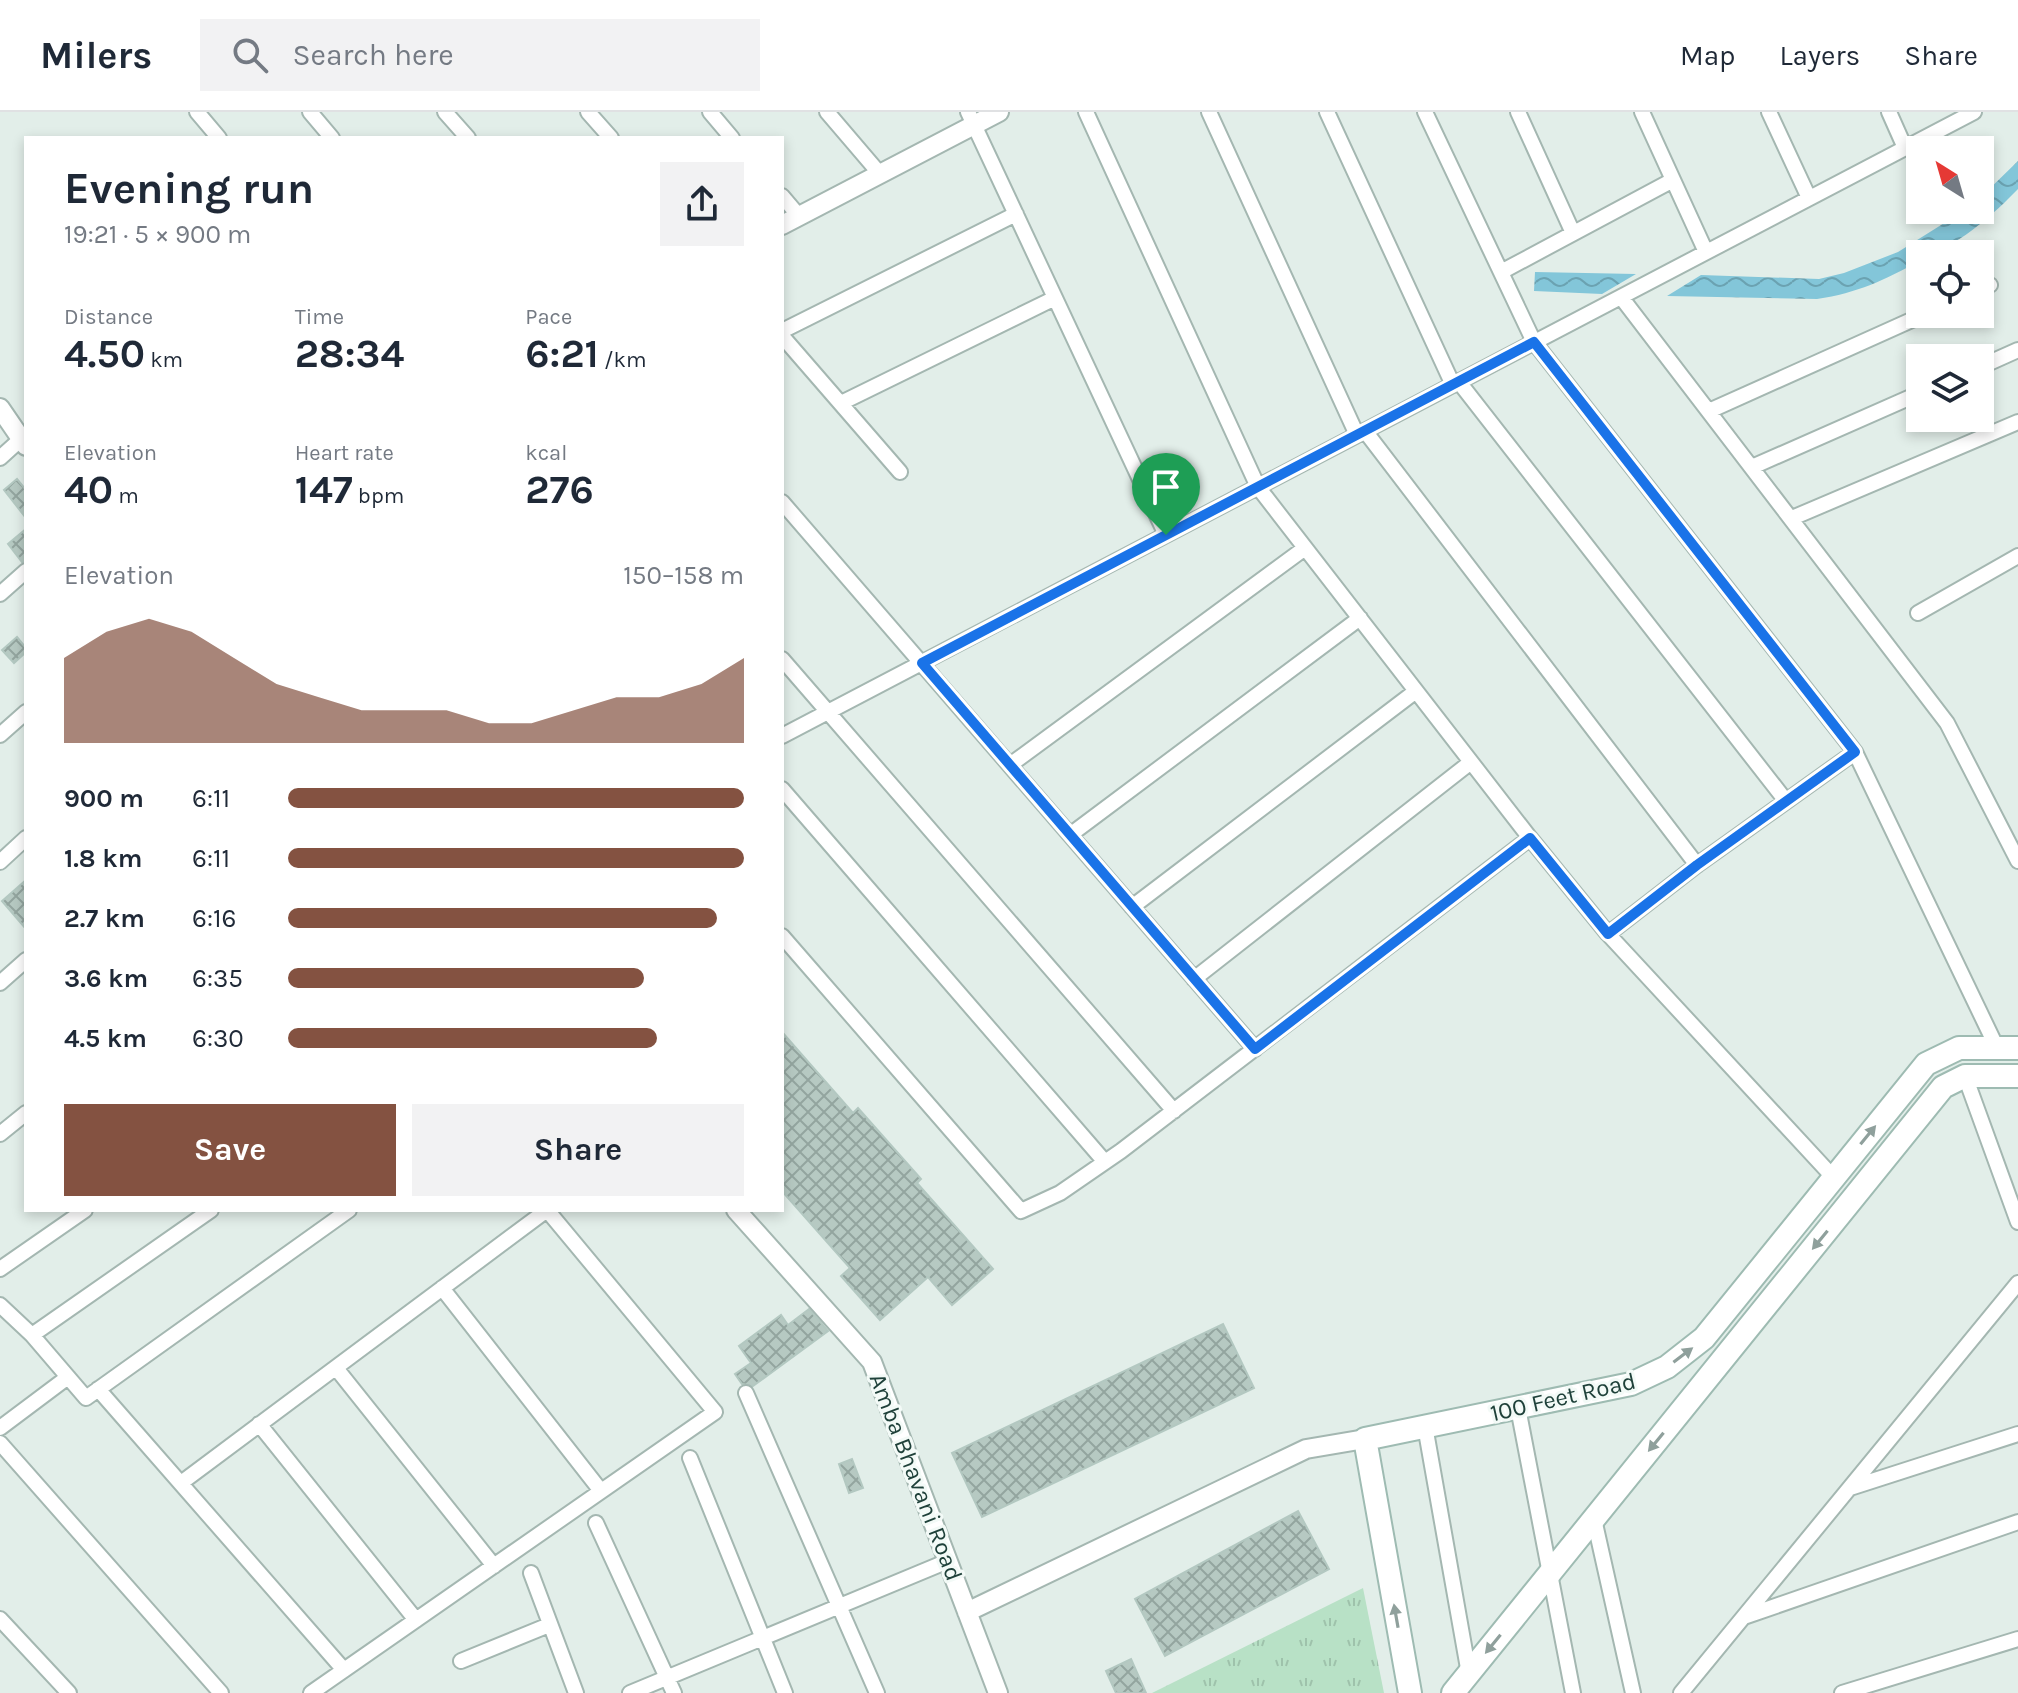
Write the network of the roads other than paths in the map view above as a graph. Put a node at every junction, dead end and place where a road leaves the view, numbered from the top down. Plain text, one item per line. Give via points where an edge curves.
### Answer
1 (197, 112) edge
2 (310, 112) edge
3 (445, 112) edge
4 (588, 112) edge
5 (710, 112) edge
6 (827, 112) edge
7 (999, 112) edge
8 (1086, 112) edge
9 (1209, 112) edge
10 (1327, 112) edge
11 (1425, 112) edge
12 (1518, 112) edge
13 (1642, 112) edge
14 (1769, 112) edge
15 (1889, 112) edge
16 (1974, 112) edge
17 (971, 118) edge
18 (217, 136) edge
19 (330, 136) edge
20 (466, 136) edge
21 (609, 136) edge
22 (730, 136) edge
23 (1905, 148) junction
24 (880, 174) junction
25 (1673, 180) junction
26 (1809, 198) junction
27 (1016, 214) junction
28 (790, 220) edge
29 (1573, 233) junction
30 (1706, 252) junction
31 (1501, 272) junction
32 (1621, 297) junction
33 (1055, 298) junction
34 (1906, 323) edge
35 (784, 333) edge
36 (784, 336) edge
37 (1534, 342) junction
38 (2018, 350) edge
39 (1994, 361) edge
40 (1456, 383) junction
41 (1906, 399) edge
42 (841, 403) junction
43 (0, 408) edge
44 (1709, 411) junction
45 (2018, 422) edge
46 (1361, 433) junction
47 (24, 442) edge
48 (0, 458) edge
49 (1752, 467) junction
50 (900, 472) dead end
51 (1258, 487) junction
52 (784, 504) edge
53 (1792, 518) junction
54 (1166, 535) junction
55 (1305, 548) junction
56 (2018, 556) edge
57 (24, 573) edge
58 (0, 594) edge
59 (1918, 613) dead end
60 (1360, 618) junction
61 (784, 661) edge
62 (922, 663) junction
63 (1416, 691) junction
64 (828, 712) junction
65 (24, 714) edge
66 (0, 735) edge
67 (784, 735) edge
68 (1855, 752) junction
69 (1471, 762) junction
70 (1010, 765) junction
71 (784, 791) edge
72 (1786, 801) junction
73 (1070, 835) junction
74 (1530, 838) junction
75 (24, 840) edge
76 (2018, 861) edge
77 (0, 862) edge
78 (1697, 865) junction
79 (1132, 907) junction
80 (1608, 934) junction
81 (784, 938) edge
82 (24, 962) edge
83 (1194, 979) junction
84 (0, 983) edge
85 (2007, 1048) edge
86 (1255, 1049) junction
87 (1965, 1076) junction
88 (2018, 1076) edge
89 (1174, 1111) junction
90 (24, 1115) edge
91 (0, 1134) edge
92 (1105, 1162) junction
93 (1834, 1178) junction
94 (82, 1212) edge
95 (208, 1212) edge
96 (346, 1212) edge
97 (544, 1212) edge
98 (549, 1212) edge
99 (738, 1212) edge
100 (2018, 1222) edge
101 (0, 1269) edge
102 (2018, 1283) edge
103 (442, 1288) junction
104 (0, 1305) edge
105 (32, 1335) junction
106 (336, 1368) junction
107 (68, 1377) junction
108 (98, 1389) junction
109 (746, 1393) dead end
110 (1518, 1408) junction
111 (259, 1424) junction
112 (1425, 1426) junction
113 (0, 1428) edge
114 (2018, 1434) edge
115 (1365, 1439) junction
116 (0, 1443) edge
117 (690, 1458) dead end
118 (181, 1483) junction
119 (1850, 1488) junction
120 (601, 1491) junction
121 (1594, 1519) junction
122 (2018, 1522) edge
123 (596, 1523) dead end
124 (948, 1561) junction
125 (494, 1566) junction
126 (531, 1573) dead end
127 (1548, 1576) junction
128 (838, 1607) junction
129 (967, 1612) junction
130 (1744, 1617) junction
131 (0, 1619) edge
132 (416, 1620) junction
133 (549, 1625) junction
134 (763, 1636) junction
135 (2018, 1639) edge
136 (461, 1661) dead end
137 (344, 1670) junction
138 (1469, 1674) junction
139 (671, 1686) edge
140 (69, 1693) edge
141 (221, 1693) edge
142 (311, 1693) edge
143 (576, 1693) edge
144 (630, 1693) edge
145 (785, 1693) edge
146 (877, 1693) edge
147 (998, 1693) edge
148 (1410, 1693) edge
149 (1453, 1693) edge
150 (1573, 1693) edge
151 (1633, 1693) edge
152 (1681, 1693) edge
153 (1842, 1693) edge

1 - 18 street
2 - 19 street
3 - 20 street
4 - 21 street
5 - 22 street
6 - 24 street
7 - 17 street
8 - 51 street
9 - 46 street
10 - 40 street
11 - 31 street
12 - 29 street
13 - 25 street
14 - 26 street
15 - 23 street
16 - 23 street
17 - 24 street
17 - 27 street
23 - 26 street
24 - 28 street
25 - 29 street
25 - 30 street
26 - 30 street
27 - 33 street
27 - 35 street
29 - 31 street
30 - 32 street
31 - 37 street
32 - 37 street
32 - 44 street
33 - 42 street
33 - 54 street
34 - 44 street
36 - 42 street
37 - 40 street
37 - 68 street
38 - 39 street
40 - 46 street
40 - 72 street
41 - 49 street
42 - 50 street
43 - 47 street
44 - 49 street
45 - 53 street
46 - 51 street
46 - 78 street
47 - 48 street
49 - 53 street
51 - 54 street
51 - 55 street
52 - 62 street
53 - 76 street via 1947,723
54 - 62 street
55 - 60 street
55 - 70 street
56 - 59 street
57 - 58 street
60 - 63 street
60 - 73 street
61 - 64 street
62 - 64 street
62 - 70 street
63 - 69 street
63 - 79 street
64 - 67 street
64 - 89 street
65 - 66 street
68 - 72 street
68 - 85 street
69 - 74 street
69 - 83 street
70 - 73 street
71 - 92 street
72 - 78 street
73 - 79 street
74 - 80 street
74 - 86 street
75 - 77 street
78 - 80 street
79 - 83 street
80 - 93 street
81 - 92 street via 1021,1211 1060,1193
82 - 84 street
83 - 86 street
93 -> 85 main road, 100 Feet Road via 1926,1064 1959,1048
86 - 89 street
87 - 88 main road
87 - 100 street
87 -> 121 main road via 1943,1087
89 - 92 street
90 - 91 street
110 -> 93 main road, 100 Feet Road via 1631,1384 1686,1354
94 - 101 street
95 - 105 street
96 - 108 street
97 - 103 street
98 - 120 street via 715,1412
99 - 124 street, Amba Bhavani Road via 872,1362
102 - 119 street
103 - 106 street
103 - 120 street
104 - 105 street
105 - 107 street
106 - 111 street
106 - 125 street
107 - 108 street via 86,1398
107 - 113 street
108 - 118 street
109 - 128 street
110 - 112 main road, 100 Feet Road
110 - 127 street
111 - 118 street
111 - 132 street
112 - 115 main road, 100 Feet Road
112 - 138 street
114 - 119 street
115 - 129 street via 1306,1449
148 -> 115 main road
116 - 141 street
117 - 134 street
118 - 137 street
119 - 130 street
120 - 125 street
121 - 127 main road
121 - 151 street
122 - 130 street
123 - 139 street
124 - 128 street
124 - 129 street, Amba Bhavani Road
125 - 132 street
126 - 133 street
127 -> 138 main road
127 - 150 street
128 - 134 street
128 - 146 street
129 - 147 street, Amba Bhavani Road
130 - 152 street
131 - 140 street
132 - 137 street
133 - 136 street
133 - 143 street
134 - 139 street
134 - 145 street
135 - 153 street
137 - 142 street
138 - 149 main road
139 - 144 street

